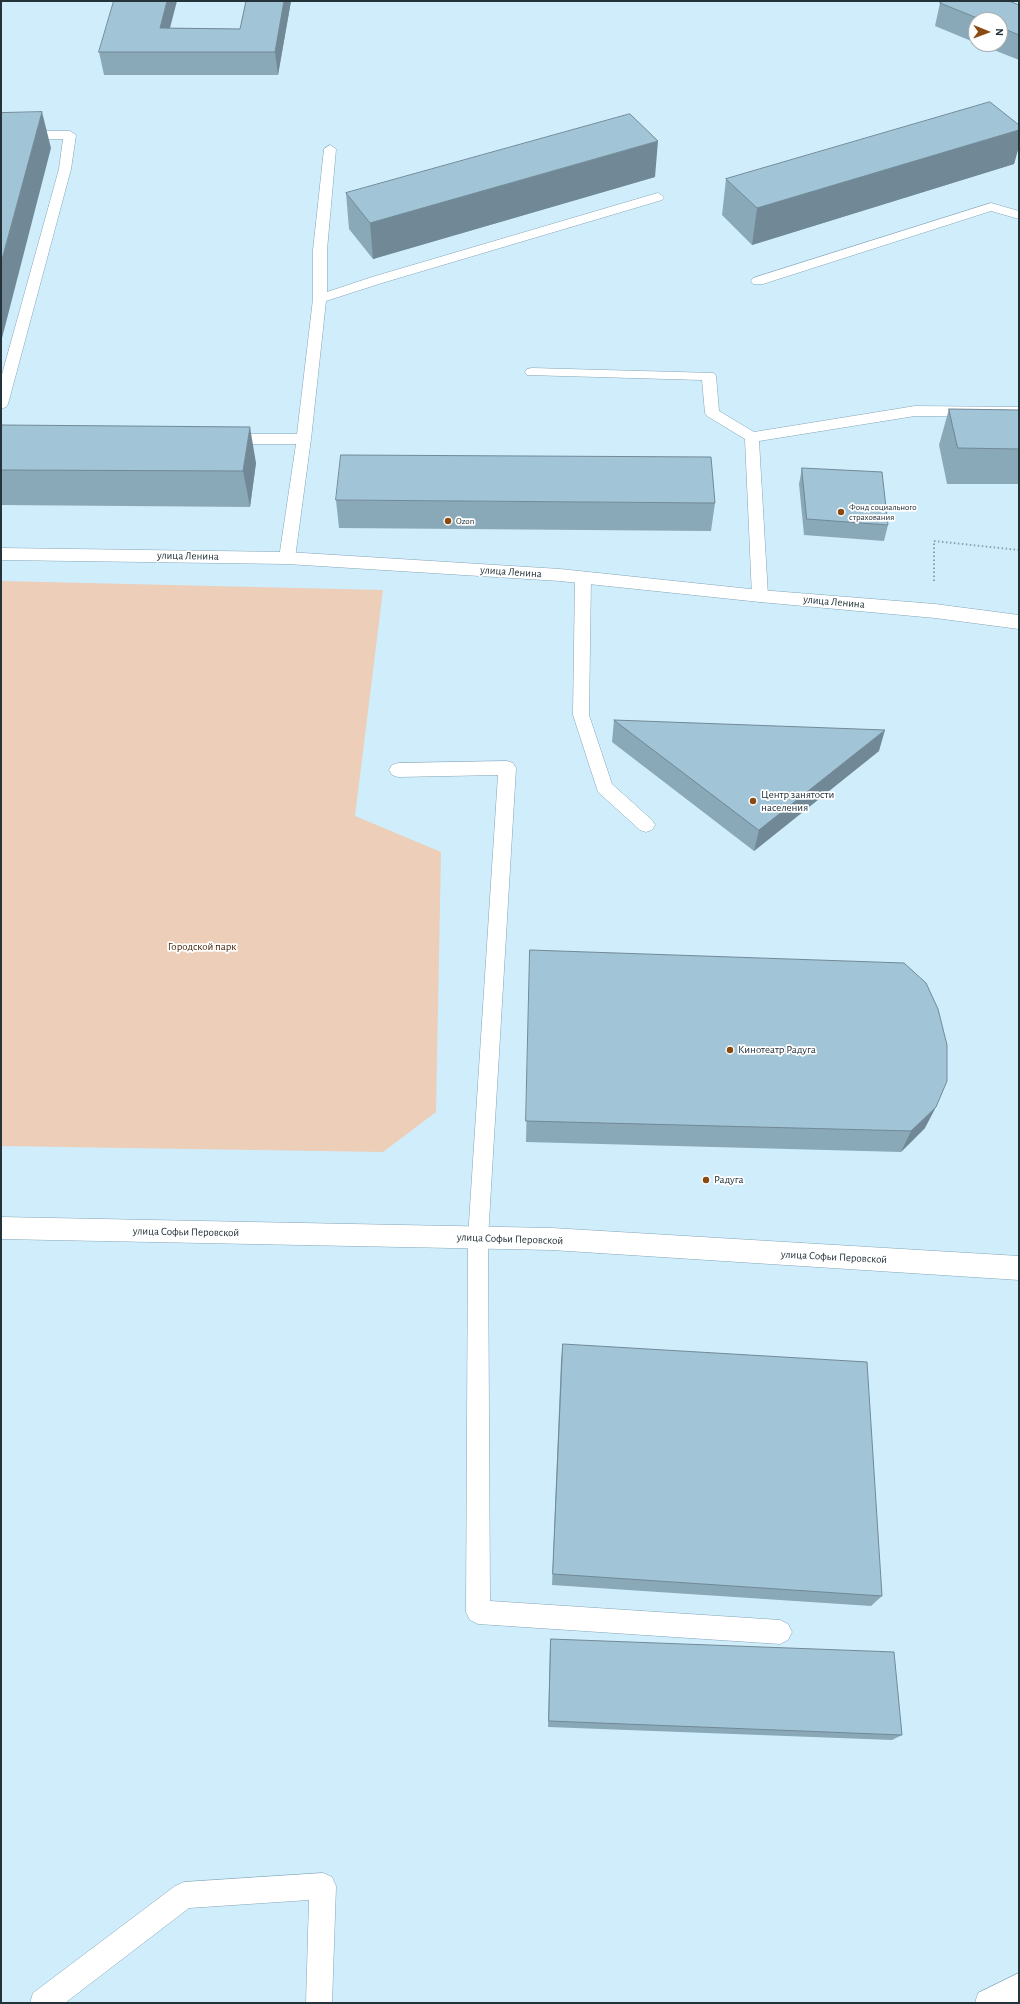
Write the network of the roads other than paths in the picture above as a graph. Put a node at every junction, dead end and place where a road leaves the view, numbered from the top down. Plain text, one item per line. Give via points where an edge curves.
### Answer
1 (1, 136) edge
2 (330, 149) dead end
3 (658, 198) dead end
4 (1019, 215) edge
5 (758, 281) dead end
6 (320, 298) junction
7 (532, 372) dead end
8 (1, 404) edge
9 (1019, 412) edge
10 (752, 437) junction
11 (304, 438) junction
12 (213, 439) edge
13 (1, 554) edge
14 (287, 558) junction
15 (583, 577) junction
16 (760, 596) junction
17 (1019, 622) edge
18 (398, 770) dead end
19 (646, 825) dead end
20 (1, 1228) edge
21 (478, 1238) junction
22 (1019, 1268) edge
23 (780, 1632) dead end
24 (1019, 1986) edge
25 (43, 2003) edge
26 (319, 2003) edge
27 (988, 2003) edge

1 - 8 lane via 70,135 65,169
2 - 6 lane via 320,250
3 - 6 lane
4 - 5 lane via 991,207
6 - 11 lane
7 - 10 lane via 709,376 712,413
9 - 10 lane via 915,411
10 - 16 lane
11 - 12 lane
11 - 14 lane
13 - 14 street, улица Ленина
14 - 15 street, улица Ленина
15 - 16 street, улица Ленина
15 - 19 lane via 581,716 604,787
16 - 17 street, улица Ленина via 935,611
18 - 21 lane via 507,768
20 - 21 street, улица Софьи Перовской
21 - 22 street, улица Софьи Перовской via 552,1240
21 - 23 lane via 478,1612
24 - 27 lane
25 - 26 lane via 184,1895 323,1886

